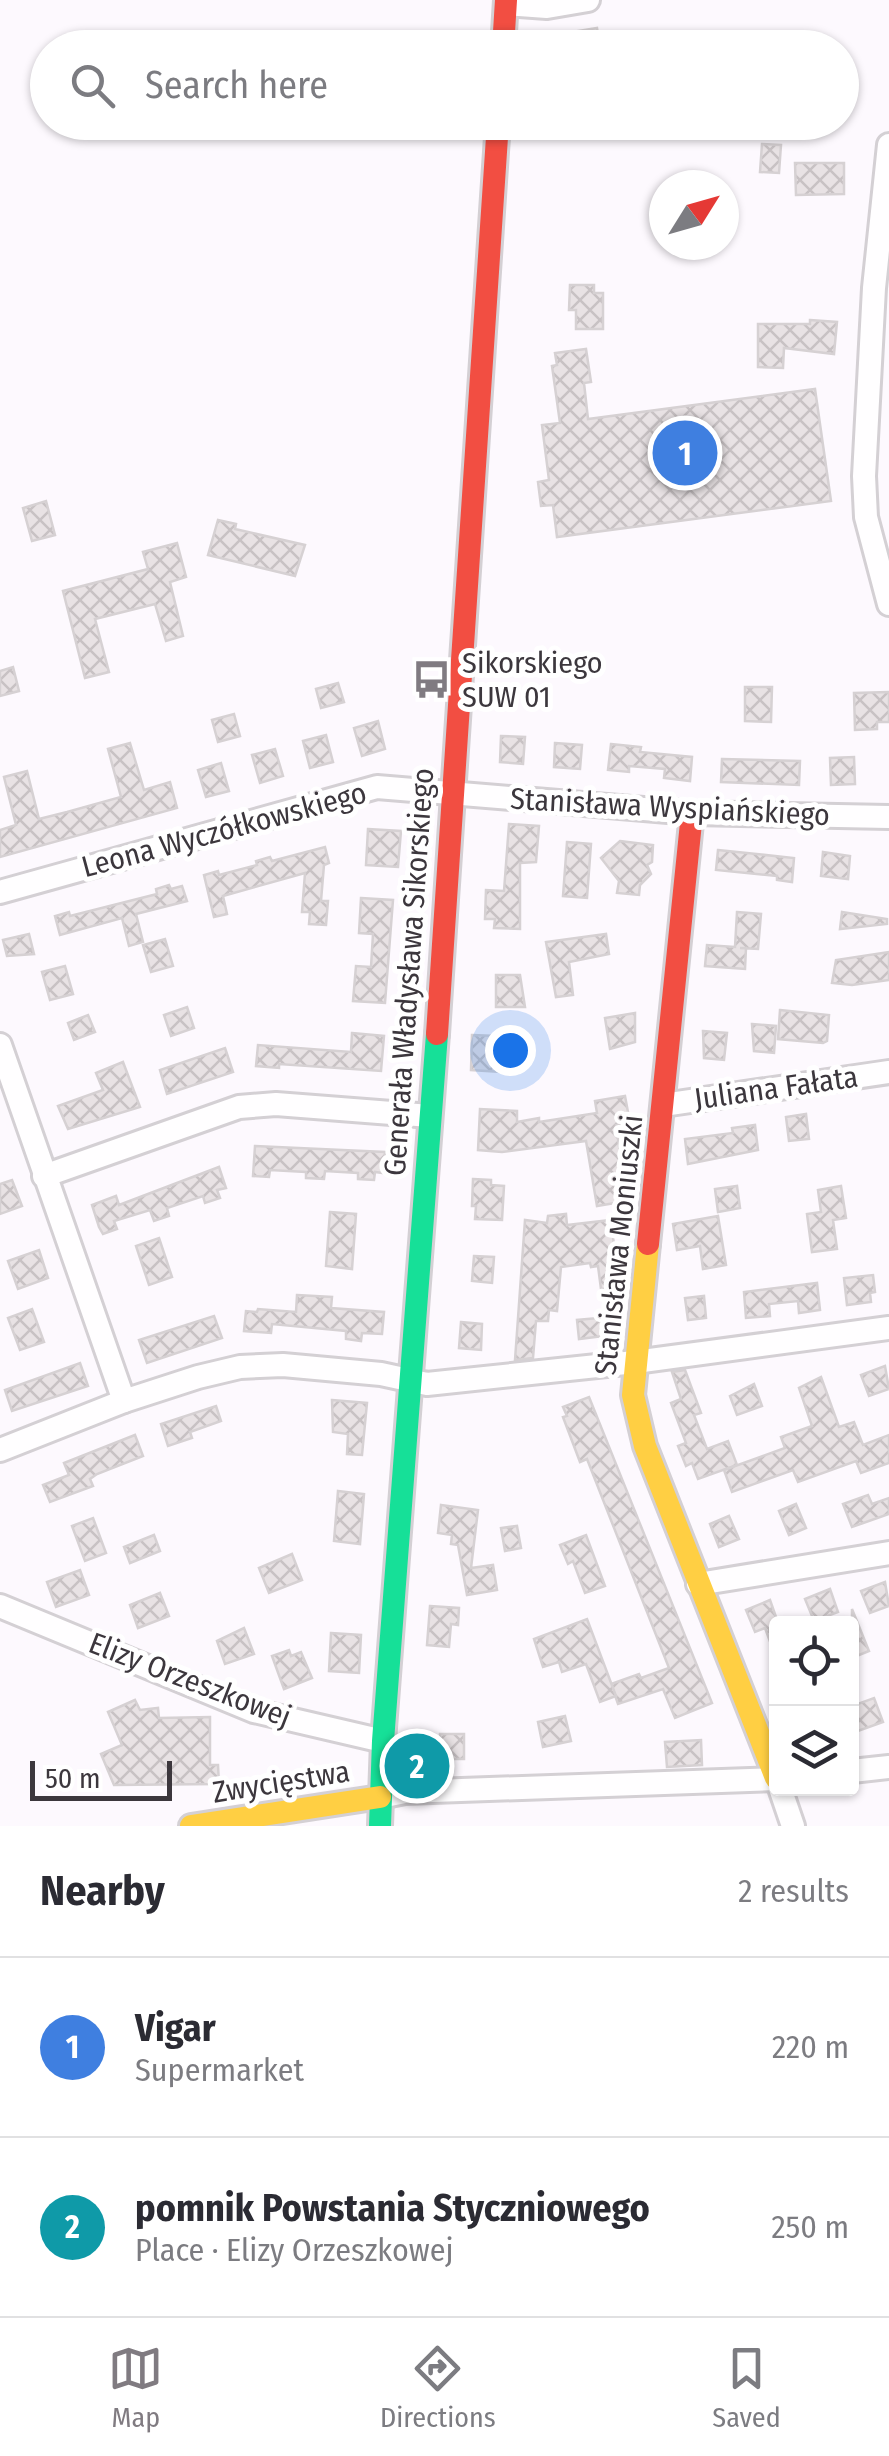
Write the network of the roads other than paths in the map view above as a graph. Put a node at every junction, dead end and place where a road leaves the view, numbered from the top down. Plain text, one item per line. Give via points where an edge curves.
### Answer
1 (588, 0) edge
2 (506, 2) edge
3 (504, 30) edge
4 (497, 140) edge
5 (889, 145) edge
6 (889, 604) edge
7 (451, 792) junction
8 (692, 814) junction
9 (889, 818) edge
10 (0, 892) edge
11 (0, 1045) edge
12 (889, 1072) edge
13 (663, 1104) junction
14 (430, 1116) junction
15 (44, 1176) junction
16 (889, 1328) edge
17 (635, 1362) junction
18 (410, 1380) junction
19 (124, 1401) junction
20 (0, 1450) edge
21 (889, 1553) edge
22 (698, 1584) junction
23 (0, 1606) edge
24 (383, 1742) junction
25 (769, 1762) edge
26 (889, 1767) edge
27 (859, 1770) edge
28 (769, 1779) edge
29 (783, 1796) edge
30 (380, 1797) junction
31 (191, 1826) edge
32 (380, 1826) edge
33 (793, 1826) edge

1 - 2 street via 548,7
2 - 3 street
4 - 7 street, Generała Władysława Sikorskiego
5 - 6 street via 864,476 866,516
7 - 8 street, Stanisława Wyspiańskiego
7 - 10 street, Leona Wyczółkowskiego via 378,786
7 - 14 street, Generała Władysława Sikorskiego
8 - 9 street, Stanisława Wyspiańskiego
8 - 13 street, Stanisława Moniuszki
11 - 15 street
12 - 13 street, Juliana Fałata
13 - 17 street, Stanisława Moniuszki
14 - 15 street via 239,1107
14 - 18 street, Generała Władysława Sikorskiego
15 - 19 street
16 - 17 street
17 - 18 street via 427,1384
17 - 22 street, Stanisława Moniuszki via 633,1395 645,1446
18 - 19 street via 240,1367
18 - 24 street, Generała Władysława Sikorskiego
19 - 20 street
21 - 22 street
22 - 25 street, Stanisława Moniuszki
23 - 24 street, Elizy Orzeszkowej via 254,1711
24 - 30 street, Generała Władysława Sikorskiego
26 - 27 street
28 - 30 street
29 - 33 street
30 - 31 street, Zwycięstwa
30 - 32 street, Generała Władysława Sikorskiego

